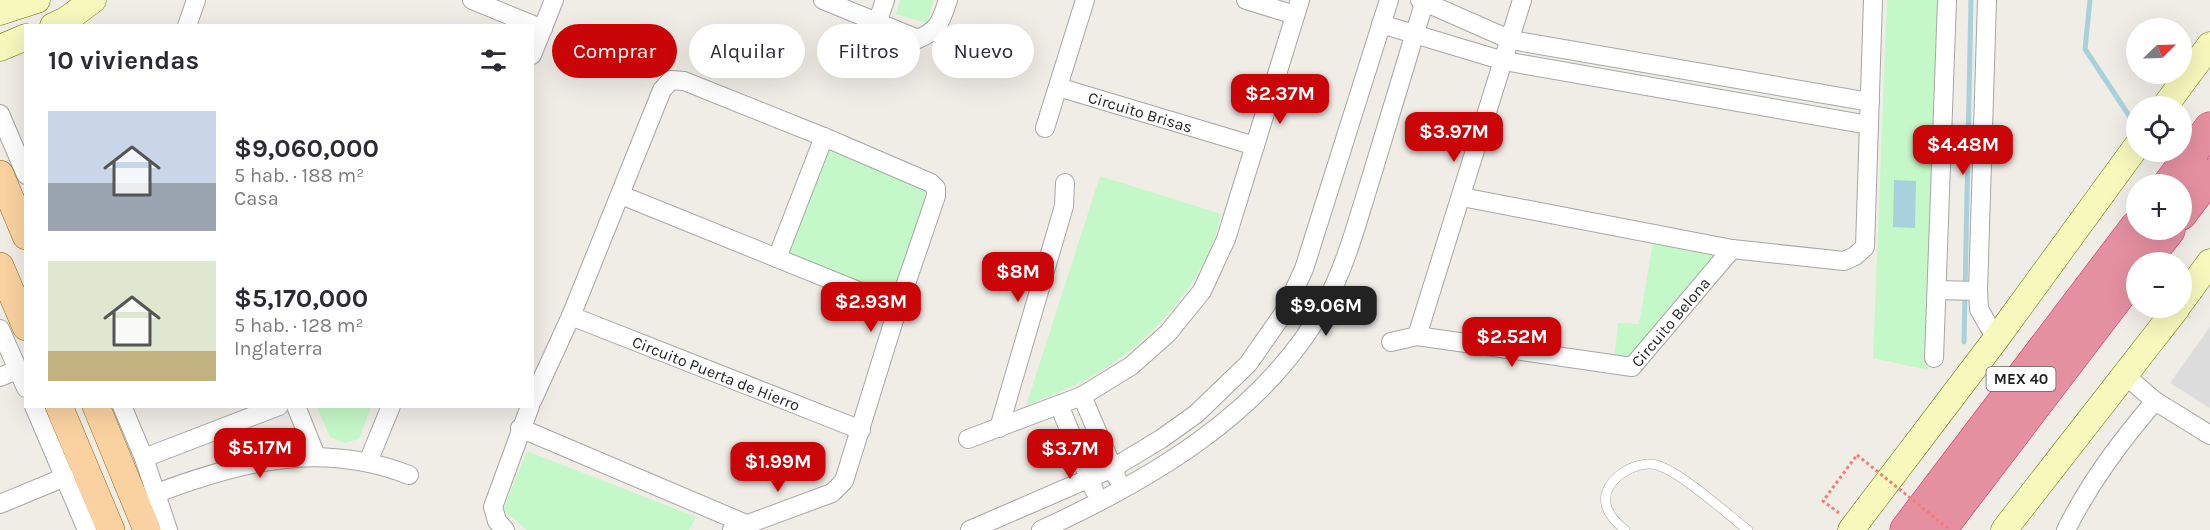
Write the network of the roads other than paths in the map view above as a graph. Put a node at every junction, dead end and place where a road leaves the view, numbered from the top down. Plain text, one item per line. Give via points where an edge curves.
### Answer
1 (37, 0) edge
2 (93, 0) edge
3 (196, 0) edge
4 (472, 0) edge
5 (554, 0) edge
6 (823, 0) edge
7 (885, 0) edge
8 (948, 0) edge
9 (1085, 0) edge
10 (1245, 0) edge
11 (1389, 0) edge
12 (1522, 0) edge
13 (1874, 0) edge
14 (1947, 0) edge
15 (1987, 0) edge
16 (1423, 1) edge
17 (1298, 7) edge
18 (0, 12) edge
19 (878, 23) junction
20 (57, 24) edge
21 (188, 24) edge
22 (531, 24) edge
23 (1381, 24) junction
24 (534, 25) edge
25 (543, 29) junction
26 (1415, 34) junction
27 (24, 38) edge
28 (1511, 40) junction
29 (2210, 45) edge
30 (0, 48) edge
31 (534, 50) edge
32 (1504, 61) junction
33 (1058, 87) junction
34 (2172, 96) edge
35 (1870, 102) junction
36 (0, 114) edge
37 (1869, 125) junction
38 (1045, 128) dead end
39 (2210, 128) edge
40 (824, 136) junction
41 (1255, 146) junction
42 (2126, 161) edge
43 (24, 170) edge
44 (0, 174) edge
45 (2176, 174) edge
46 (2210, 175) edge
47 (1065, 183) dead end
48 (621, 195) junction
49 (1462, 197) junction
50 (2192, 199) edge
51 (24, 231) edge
52 (2126, 240) edge
53 (2161, 240) edge
54 (1732, 249) junction
55 (2152, 252) edge
56 (777, 258) junction
57 (2210, 262) edge
58 (0, 266) edge
59 (2126, 286) edge
60 (2192, 287) edge
61 (1942, 290) junction
62 (1973, 291) junction
63 (898, 307) junction
64 (571, 316) junction
65 (2170, 318) edge
66 (24, 322) edge
67 (0, 329) edge
68 (1417, 336) junction
69 (1996, 339) junction
70 (1391, 342) dead end
71 (1934, 358) dead end
72 (9, 373) edge
73 (2126, 376) junction
74 (24, 386) edge
75 (1082, 396) junction
76 (534, 397) edge
77 (2155, 401) junction
78 (1059, 405) junction
79 (35, 408) edge
80 (60, 408) edge
81 (97, 408) edge
82 (123, 408) edge
83 (274, 408) edge
84 (297, 408) edge
85 (390, 408) edge
86 (529, 408) edge
87 (520, 428) junction
88 (999, 428) junction
89 (861, 429) junction
90 (2210, 435) edge
91 (968, 439) dead end
92 (316, 456) junction
93 (144, 458) junction
94 (369, 462) junction
95 (1113, 468) junction
96 (409, 475) dead end
97 (65, 477) junction
98 (1090, 480) junction
99 (1122, 491) junction
100 (157, 493) junction
101 (1099, 503) junction
102 (0, 504) edge
103 (739, 527) edge
104 (1852, 528) edge
105 (87, 530) edge
106 (111, 530) edge
107 (147, 530) edge
108 (168, 530) edge
109 (505, 530) edge
110 (970, 530) edge
111 (1041, 530) edge
112 (1625, 530) edge
113 (1748, 530) edge
114 (1906, 530) edge
115 (1940, 530) edge
116 (2004, 530) edge
117 (2066, 530) edge

1 - 18 main road
2 - 20 main road
3 - 21 street
4 - 22 street
5 - 25 street
6 - 19 street
7 - 19 street
8 - 19 street via 933,32 918,39
9 - 33 street
10 - 17 street
11 - 23 street
12 - 28 street
13 - 35 street
14 - 61 street
15 - 62 street
16 - 26 street
16 - 28 street
17 - 41 street
23 - 26 street
23 - 95 street via 1304,269 1283,314 1248,363 1217,395 1161,440
24 - 25 street
25 - 31 street
26 - 32 street
26 - 99 street via 1345,262 1298,346 1244,404
27 - 30 main road
28 - 32 street
28 - 35 street
29 - 34 main road
32 - 37 street
32 - 49 street
33 - 38 street
33 - 41 street, Circuito Brisas
35 - 37 street
36 - 43 street
37 - 54 street via 1865,247 1844,261
39 - 45 highway
40 - 48 street via 684,81 671,80 662,90
40 - 56 street
40 - 63 street via 936,188
41 - 75 street via 1226,239 1202,291 1168,333 1131,366
42 - 69 main road
44 - 51 main road
46 - 50 highway
47 - 88 street via 1064,206
48 - 56 street
48 - 64 street
49 - 54 street
49 - 68 street
52 - 114 highway, MEX 40
53 - 55 highway
54 - 68 street, Circuito Belona via 1632,367
56 - 63 street
57 - 60 main road
58 - 66 main road
59 - 115 highway, MEX 40
61 - 62 street
61 - 71 street
62 - 69 street
63 - 89 street
64 - 76 street
64 - 89 street, Circuito Puerta de Hierro
65 - 73 main road
67 - 72 street
68 - 70 street, Circuito Belona
69 - 104 main road
72 - 74 street
73 - 77 street
73 - 116 main road
75 - 78 street
75 - 95 street
77 - 90 street
77 - 117 street via 2118,444 2084,494
78 - 88 street
78 - 98 street
79 - 97 street
80 - 106 main road
81 - 107 main road
82 - 93 street
83 - 93 street
84 - 92 street
85 - 94 street
86 - 87 street
87 - 103 street
87 - 109 street via 493,507
88 - 91 street
89 - 103 street via 840,488
92 - 94 street
92 - 100 street via 228,467
93 - 100 street
94 - 96 street
95 - 98 street
95 - 99 street
97 - 102 street
97 - 105 street
98 - 101 street
98 - 110 street
99 - 101 street
100 - 108 street
101 - 111 street
112 - 113 lane via 1611,516 1607,494 1624,473 1645,463 1676,476

